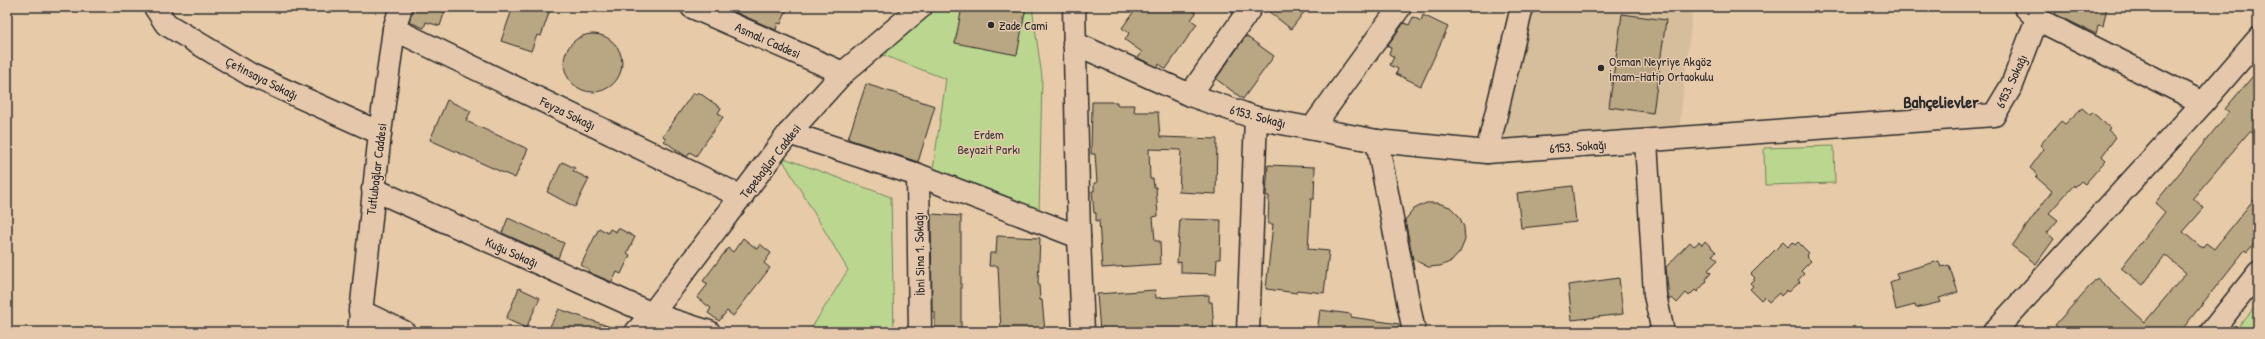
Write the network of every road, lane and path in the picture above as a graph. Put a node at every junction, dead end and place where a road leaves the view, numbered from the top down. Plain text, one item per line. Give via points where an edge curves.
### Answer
1 (155, 7) edge
2 (401, 7) edge
3 (692, 7) edge
4 (921, 7) edge
5 (1074, 7) edge
6 (1251, 7) edge
7 (1400, 7) edge
8 (1522, 7) edge
9 (2031, 13) edge
10 (394, 28) junction
11 (2258, 39) edge
12 (1074, 43) junction
13 (843, 73) junction
14 (1190, 95) junction
15 (2203, 103) junction
16 (1256, 118) junction
17 (1312, 128) junction
18 (789, 133) junction
19 (380, 134) junction
20 (1377, 141) junction
21 (1646, 141) junction
22 (1487, 152) junction
23 (918, 176) junction
24 (373, 190) junction
25 (742, 197) junction
26 (1079, 237) junction
27 (2258, 273) edge
28 (652, 314) junction
29 (360, 322) edge
30 (404, 332) edge
31 (636, 332) edge
32 (709, 332) edge
33 (920, 332) edge
34 (1083, 332) edge
35 (1248, 332) edge
36 (1414, 332) edge
37 (1663, 332) edge
38 (1994, 332) edge
39 (2211, 332) edge

1 - 19 street, Çetinsaya Sokağı via 166,24 251,75
2 - 10 street, Tutlubağlar Caddesi
3 - 13 street, Asmalı Caddesi
4 - 13 street, Tepebağlar Caddesi
5 - 12 street
6 - 14 street
7 - 17 street
8 - 22 street
9 - 15 street
9 - 21 street, 6153. Sokağı via 2012,84 1994,115
10 - 19 street, Tutlubağlar Caddesi
10 - 25 street, Feyza Sokağı
11 - 15 street
12 - 14 street, 6153. Sokağı
12 - 26 street
13 - 18 street, Tepebağlar Caddesi
14 - 16 street, 6153. Sokağı
15 - 38 street
16 - 17 street, 6153. Sokağı
16 - 35 street
17 - 20 street, 6153. Sokağı
18 - 23 street
18 - 25 street, Tepebağlar Caddesi
19 - 24 street, Tutlubağlar Caddesi
20 - 22 street, 6153. Sokağı
20 - 36 street
21 - 22 street, 6153. Sokağı
21 - 37 street via 1655,295
23 - 26 street
23 - 33 street, İbni Sina 1. Sokağı
24 - 28 street, Kuğu Sokağı
24 - 29 street, Tutlubağlar Caddesi
25 - 28 street, Tepebağlar Caddesi
26 - 34 street
27 - 39 street
28 - 31 street, Tepebağlar Caddesi
28 - 32 street, Kuğu Sokağı
29 - 30 street

